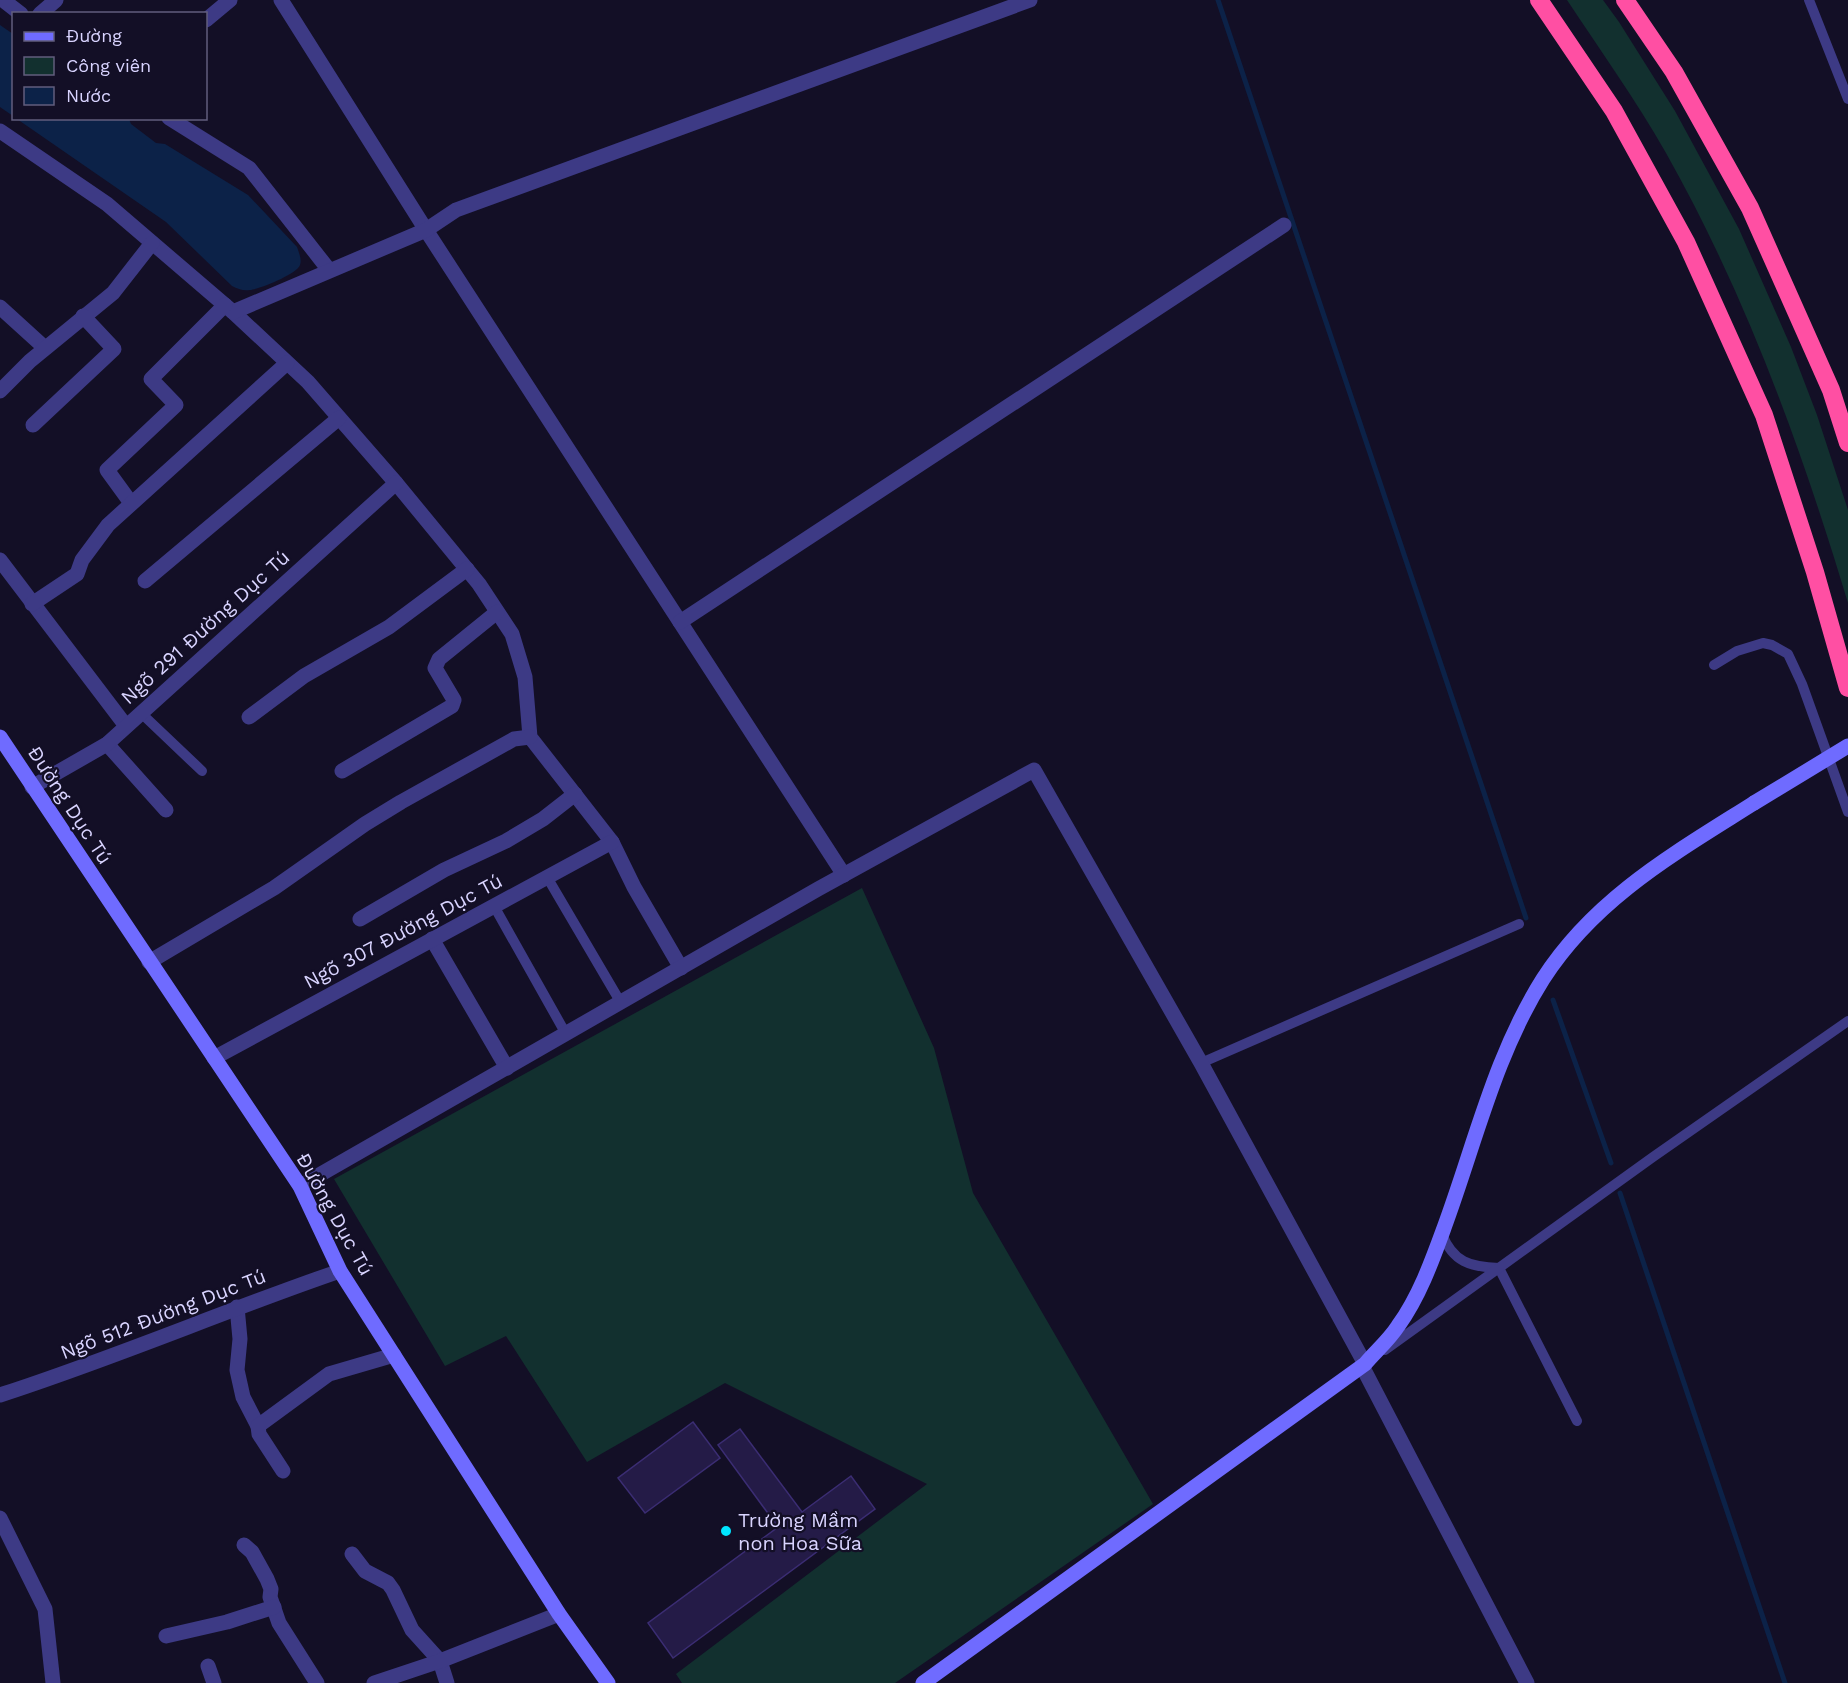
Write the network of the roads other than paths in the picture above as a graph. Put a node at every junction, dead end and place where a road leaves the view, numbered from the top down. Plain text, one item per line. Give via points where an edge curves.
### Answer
1 (3, 0) edge
2 (56, 0) edge
3 (230, 0) edge
4 (281, 0) edge
5 (1030, 0) edge
6 (1539, 0) edge
7 (1625, 0) edge
8 (1809, 0) edge
9 (18, 12) edge
10 (42, 12) edge
11 (207, 19) edge
12 (1848, 99) edge
13 (172, 120) edge
14 (0, 131) edge
15 (1284, 225) dead end
16 (426, 230) junction
17 (152, 243) junction
18 (329, 270) junction
19 (0, 307) edge
20 (229, 308) junction
21 (84, 316) junction
22 (45, 348) junction
23 (287, 363) junction
24 (0, 391) edge
25 (339, 418) junction
26 (33, 425) dead end
27 (1848, 443) edge
28 (396, 483) junction
29 (131, 503) junction
30 (0, 560) edge
31 (467, 570) junction
32 (145, 581) dead end
33 (32, 604) junction
34 (497, 612) junction
35 (680, 622) junction
36 (1714, 665) dead end
37 (1848, 688) edge
38 (141, 713) junction
39 (249, 717) dead end
40 (126, 726) junction
41 (0, 737) edge
42 (530, 737) junction
43 (107, 744) junction
44 (1848, 746) edge
45 (202, 771) dead end
46 (342, 771) dead end
47 (32, 787) junction
48 (574, 794) junction
49 (166, 810) dead end
50 (1848, 812) edge
51 (612, 842) junction
52 (844, 875) junction
53 (547, 878) junction
54 (494, 906) junction
55 (360, 919) dead end
56 (1519, 924) dead end
57 (432, 939) junction
58 (149, 962) junction
59 (681, 968) junction
60 (621, 1003) junction
61 (1848, 1021) edge
62 (566, 1034) junction
63 (214, 1058) junction
64 (1201, 1063) junction
65 (507, 1068) junction
66 (300, 1186) junction
67 (1442, 1234) junction
68 (1499, 1268) junction
69 (340, 1270) junction
70 (237, 1307) junction
71 (394, 1355) junction
72 (1364, 1365) junction
73 (0, 1395) edge
74 (1577, 1421) dead end
75 (258, 1426) junction
76 (283, 1471) dead end
77 (0, 1518) edge
78 (244, 1545) dead end
79 (352, 1554) dead end
80 (274, 1607) junction
81 (559, 1614) junction
82 (166, 1636) dead end
83 (440, 1661) junction
84 (208, 1666) dead end
85 (53, 1683) edge
86 (214, 1683) edge
87 (317, 1683) edge
88 (374, 1683) edge
89 (447, 1683) edge
90 (608, 1683) edge
91 (923, 1683) edge
92 (1527, 1683) edge

1 - 9 street
2 - 10 street
3 - 11 street
4 - 16 street
5 - 16 street via 456,210
6 - 37 highway via 1614,111 1686,242 1764,415
7 - 27 highway via 1674,72 1750,208 1831,390
8 - 12 lane
13 - 18 street via 249,168
14 - 17 street via 107,204
15 - 35 street
16 - 18 street
16 - 35 street
17 - 20 street
17 - 21 street via 113,293
18 - 20 street
19 - 22 street
20 - 23 street
20 - 29 street via 151,379 176,405 107,470
21 - 22 street
21 - 26 street via 114,349
22 - 24 street
23 - 25 street
23 - 29 street
25 - 28 street
25 - 32 street
28 - 31 street
28 - 38 street, Ngõ 291 Đường Dục Tú
29 - 33 street via 92,545 77,574
30 - 33 street
31 - 34 street
31 - 39 street via 389,627 304,676
33 - 40 street
34 - 42 street via 512,634 525,677
34 - 46 street via 439,659 435,668 454,700 452,706
35 - 52 street
36 - 50 lane via 1737,651 1763,643 1788,654
38 - 40 street, Ngõ 291 Đường Dục Tú
38 - 45 lane
40 - 43 street, Ngõ 291 Đường Dục Tú
41 - 47 street, Đường Dục Tú
42 - 48 street
42 - 58 street via 514,740 401,802 273,888
43 - 47 street, Ngõ 291 Đường Dục Tú
43 - 49 street
44 - 67 street, bridge via 1661,863 1618,894 1571,943 1524,1011 1496,1076
47 - 58 street, Đường Dục Tú
48 - 51 street
48 - 55 street via 543,819
51 - 53 street, Ngõ 307 Đường Dục Tú
51 - 59 street
52 - 59 street
52 - 64 street via 1034,770
53 - 54 street, Ngõ 307 Đường Dục Tú
53 - 60 lane
54 - 57 street, Ngõ 307 Đường Dục Tú
54 - 62 lane
56 - 64 lane
57 - 63 street, Ngõ 307 Đường Dục Tú
57 - 65 street
58 - 63 street, Đường Dục Tú
59 - 60 street
60 - 62 street
61 - 68 lane
62 - 65 street
63 - 66 street, Đường Dục Tú
64 - 72 street
65 - 66 street
66 - 69 street, Đường Dục Tú
67 - 68 lane via 1448,1250 1464,1262
67 - 72 street via 1423,1283 1398,1326
68 - 72 lane
68 - 74 lane
69 - 70 street, Ngõ 512 Đường Dục Tú
69 - 71 street, Đường Dục Tú
70 - 73 street, Ngõ 512 Đường Dục Tú
70 - 75 street via 237,1370 243,1397
71 - 75 street via 329,1374
71 - 81 street, Đường Dục Tú
72 - 91 street
72 - 92 street
75 - 76 street via 259,1434
77 - 85 street via 45,1609
78 - 80 street via 267,1579
79 - 83 street via 365,1571 393,1590 412,1630
80 - 82 street
80 - 87 street via 279,1623
81 - 83 street
81 - 90 street, Đường Dục Tú
83 - 88 street
83 - 89 street
84 - 86 street

